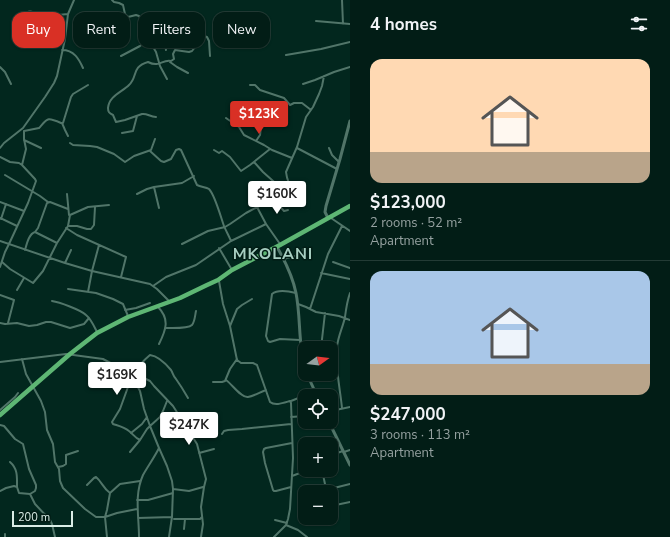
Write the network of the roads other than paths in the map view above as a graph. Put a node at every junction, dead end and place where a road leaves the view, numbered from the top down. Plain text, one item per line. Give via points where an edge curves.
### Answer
1 (74, 0) edge
2 (112, 0) edge
3 (342, 0) edge
4 (125, 12) edge
5 (65, 14) edge
6 (68, 14) junction
7 (316, 21) dead end
8 (343, 24) junction
9 (350, 24) edge
10 (350, 42) edge
11 (138, 47) edge
12 (154, 48) edge
13 (62, 50) junction
14 (286, 55) dead end
15 (121, 56) dead end
16 (210, 56) dead end
17 (170, 62) junction
18 (159, 64) junction
19 (0, 67) edge
20 (350, 67) edge
21 (83, 68) dead end
22 (188, 73) dead end
23 (324, 76) junction
24 (168, 79) dead end
25 (11, 84) dead end
26 (303, 84) dead end
27 (88, 85) dead end
28 (250, 85) dead end
29 (311, 110) junction
30 (137, 116) junction
31 (251, 116) dead end
32 (156, 117) dead end
33 (226, 118) dead end
34 (262, 120) junction
35 (350, 121) edge
36 (62, 123) junction
37 (273, 124) dead end
38 (23, 128) junction
39 (24, 131) junction
40 (122, 133) dead end
41 (68, 136) dead end
42 (156, 139) dead end
43 (24, 140) junction
44 (256, 141) junction
45 (70, 143) dead end
46 (297, 147) junction
47 (0, 148) edge
48 (41, 148) dead end
49 (329, 148) dead end
50 (270, 149) junction
51 (214, 150) dead end
52 (150, 151) junction
53 (0, 157) edge
54 (292, 158) junction
55 (254, 162) junction
56 (339, 162) junction
57 (22, 165) junction
58 (337, 169) junction
59 (5, 176) dead end
60 (194, 176) junction
61 (289, 185) junction
62 (154, 187) junction
63 (282, 189) junction
64 (32, 192) junction
65 (67, 194) dead end
66 (137, 194) dead end
67 (272, 198) junction
68 (0, 202) edge
69 (48, 202) junction
70 (298, 202) dead end
71 (6, 204) junction
72 (108, 205) dead end
73 (95, 206) junction
74 (350, 206) edge
75 (257, 207) junction
76 (159, 208) dead end
77 (68, 209) junction
78 (288, 210) dead end
79 (24, 211) junction
80 (70, 215) junction
81 (329, 217) junction
82 (0, 219) edge
83 (266, 224) junction
84 (17, 226) junction
85 (342, 226) junction
86 (67, 227) junction
87 (225, 227) junction
88 (350, 231) edge
89 (36, 232) junction
90 (231, 241) junction
91 (0, 242) edge
92 (56, 243) junction
93 (9, 244) junction
94 (182, 244) dead end
95 (99, 245) junction
96 (279, 246) junction
97 (219, 248) junction
98 (303, 249) dead end
99 (26, 250) junction
100 (71, 250) dead end
101 (49, 258) junction
102 (283, 259) junction
103 (2, 262) junction
104 (333, 262) dead end
105 (65, 263) junction
106 (0, 267) edge
107 (350, 268) edge
108 (232, 270) junction
109 (92, 271) junction
110 (321, 273) junction
111 (121, 277) junction
112 (24, 278) junction
113 (350, 279) edge
114 (218, 280) junction
115 (153, 286) junction
116 (68, 288) dead end
117 (17, 290) dead end
118 (88, 292) junction
119 (296, 292) junction
120 (350, 293) edge
121 (0, 295) edge
122 (252, 299) dead end
123 (52, 301) dead end
124 (170, 302) junction
125 (150, 303) dead end
126 (297, 304) junction
127 (157, 306) junction
128 (310, 309) junction
129 (126, 310) junction
130 (196, 311) dead end
131 (325, 313) junction
132 (128, 317) junction
133 (89, 318) junction
134 (345, 318) junction
135 (350, 320) edge
136 (0, 323) edge
137 (8, 323) junction
138 (230, 326) junction
139 (165, 328) junction
140 (97, 333) junction
141 (300, 340) joint
142 (322, 341) edge
143 (159, 344) dead end
144 (70, 354) junction
145 (22, 359) junction
146 (237, 359) junction
147 (0, 362) edge
148 (129, 373) junction
149 (134, 374) junction
150 (132, 376) junction
151 (226, 380) junction
152 (213, 382) dead end
153 (32, 387) junction
154 (266, 390) junction
155 (18, 393) dead end
156 (188, 398) dead end
157 (298, 398) edge
158 (167, 400) junction
159 (291, 402) junction
160 (350, 407) edge
161 (342, 408) junction
162 (338, 409) edge
163 (0, 410) edge
164 (0, 415) edge
165 (148, 417) junction
166 (298, 417) edge
167 (291, 418) junction
168 (291, 424) junction
169 (0, 425) edge
170 (150, 426) junction
171 (332, 429) edge
172 (131, 433) junction
173 (222, 434) dead end
174 (140, 440) junction
175 (292, 443) junction
176 (159, 448) junction
177 (214, 449) dead end
178 (350, 450) edge
179 (78, 451) dead end
180 (343, 451) junction
181 (130, 452) dead end
182 (199, 452) junction
183 (338, 453) edge
184 (10, 462) dead end
185 (350, 465) edge
186 (58, 467) junction
187 (298, 474) edge
188 (292, 476) junction
189 (324, 477) edge
190 (141, 481) junction
191 (350, 484) edge
192 (87, 485) dead end
193 (16, 487) junction
194 (204, 487) junction
195 (291, 487) junction
196 (173, 489) junction
197 (0, 492) edge
198 (110, 493) junction
199 (173, 493) junction
200 (30, 494) junction
201 (138, 500) junction
202 (350, 502) edge
203 (338, 505) edge
204 (137, 509) junction
205 (105, 517) junction
206 (172, 517) junction
207 (202, 517) junction
208 (138, 518) junction
209 (174, 519) dead end
210 (185, 519) junction
211 (275, 520) dead end
212 (286, 524) junction
213 (184, 529) dead end
214 (305, 536) edge
215 (55, 537) edge
216 (107, 537) edge
217 (139, 537) edge
218 (169, 537) edge
219 (201, 537) edge
220 (274, 537) edge

1 - 6 street
2 - 4 street via 123,5
3 - 8 street
5 - 6 street
6 - 13 street
7 - 8 street
8 - 9 street
10 - 14 street
11 - 15 street
12 - 18 street
13 - 21 street via 68,50 77,57
13 - 38 street via 54,82
16 - 17 street via 208,37 204,36 192,51 175,50 174,59
17 - 18 street via 166,60
17 - 22 street
18 - 24 street
18 - 30 street via 148,62 139,66 131,84 114,97 109,105 109,112 116,122
19 - 25 street
20 - 23 street
23 - 26 street
23 - 29 street via 321,90
27 - 36 street via 73,94
28 - 29 street via 284,98 290,105 302,103
29 - 46 street via 306,117
30 - 32 street via 144,114
30 - 40 street via 133,131
31 - 34 street
33 - 44 street via 239,127 243,135
34 - 37 street
34 - 44 street via 260,135
35 - 56 street
36 - 39 street via 46,120 39,128
36 - 41 street
38 - 39 street
38 - 47 street
39 - 43 street
42 - 52 street
43 - 48 street
43 - 57 street via 26,149
44 - 50 street
45 - 52 street via 98,147 124,162
46 - 54 street
46 - 58 street
49 - 56 street
50 - 54 street
50 - 55 street
51 - 55 street via 228,155 241,171
52 - 60 street via 164,162 170,159 176,150 181,150
53 - 57 street
54 - 61 street via 286,172
55 - 63 street
56 - 58 street
57 - 64 street via 35,179
58 - 81 street via 326,206
59 - 64 street
60 - 62 street via 182,183
60 - 87 street via 197,185 210,190
61 - 63 street
61 - 70 street
62 - 66 street
62 - 76 street
63 - 67 street
64 - 69 street
64 - 79 street
65 - 77 street
67 - 75 street
67 - 78 street via 284,211
68 - 71 street
69 - 77 street
69 - 89 street
71 - 79 street
71 - 82 street
72 - 73 street
73 - 80 street
73 - 86 street via 94,225 91,228
74 - 81 highway
75 - 83 street
75 - 87 street
77 - 80 street
79 - 84 street
80 - 86 street
81 - 85 street
81 - 96 highway
82 - 84 street
83 - 90 street
83 - 96 street
84 - 93 street
85 - 88 street
85 - 110 street
86 - 92 street
86 - 95 street via 77,235
87 - 90 street
87 - 94 street via 208,231
89 - 92 street
89 - 99 street via 31,235
90 - 97 street
91 - 93 street
92 - 101 street
93 - 99 street
93 - 103 street
95 - 109 street
95 - 111 street via 126,257
96 - 102 street
96 - 108 highway
97 - 108 street
97 - 115 street via 196,266 166,277
98 - 102 street via 300,256
99 - 101 street
100 - 105 street
101 - 105 street
101 - 112 street via 34,283
102 - 119 street
103 - 106 street
103 - 112 street
104 - 107 street
105 - 109 street
108 - 114 highway
109 - 111 street
109 - 118 street
110 - 113 street
110 - 128 street
111 - 115 street
112 - 117 street
114 - 124 highway
114 - 138 street
115 - 124 street
116 - 118 street
118 - 129 street via 113,299
119 - 126 street
119 - 141 street via 280,291 272,294 266,336 270,342 280,339
120 - 134 street
121 - 137 street via 14,300
122 - 138 street via 237,309
123 - 133 street via 84,313
124 - 127 highway
125 - 129 street
126 - 128 street
126 - 141 street
127 - 132 highway
127 - 139 street via 165,317
128 - 131 street
129 - 132 street
130 - 139 street via 192,325
131 - 134 street
131 - 142 street
132 - 140 highway
133 - 137 street via 84,324 70,328 51,322 28,326
133 - 140 street
134 - 135 street
134 - 161 street via 337,356
136 - 137 street
138 - 146 street
139 - 143 street
140 - 144 highway
144 - 145 street
144 - 148 street via 103,359
144 - 153 highway
145 - 147 street
145 - 153 street
146 - 151 street
146 - 154 street via 241,363 253,363 257,366
148 - 149 street
148 - 150 street
149 - 156 street via 146,358 154,356 170,369
149 - 158 street via 150,381
150 - 165 street
150 - 172 street via 120,408 112,421 113,424
151 - 152 street
151 - 154 street via 245,397
153 - 164 highway
153 - 186 street via 45,412 47,430
154 - 159 street via 270,402 274,404
155 - 163 street
157 - 159 street
158 - 170 street via 160,417
158 - 182 street via 187,428
159 - 167 street
160 - 161 street
161 - 162 street
165 - 170 street
165 - 172 street
166 - 167 street
167 - 168 street
168 - 173 street via 226,430
168 - 175 street
169 - 200 street via 23,444 36,485
170 - 174 street
170 - 176 street
171 - 180 street
172 - 174 street
174 - 181 street
175 - 188 street
175 - 195 street via 266,448 263,452 274,491
176 - 190 street
176 - 196 street
177 - 182 street
178 - 180 street
179 - 186 street via 66,455 66,464
180 - 183 street
180 - 185 street
182 - 194 street via 206,479
184 - 193 street via 17,474
186 - 205 street via 61,484 66,490 93,516
187 - 188 street
188 - 195 street
189 - 191 street via 327,488 330,489
190 - 198 street via 120,484
190 - 201 street
192 - 198 street via 96,477
193 - 197 street via 12,486
193 - 200 street via 19,493
194 - 196 street via 189,490
194 - 207 street
195 - 212 street
196 - 199 street
198 - 205 street
199 - 201 street
199 - 206 street
200 - 215 street via 35,504 50,520
201 - 204 street
202 - 203 street
204 - 205 street
204 - 208 street
205 - 216 street
206 - 208 street
206 - 218 street
207 - 210 street
207 - 219 street
208 - 217 street
209 - 210 street
210 - 213 street
211 - 212 street
212 - 214 street
212 - 220 street

